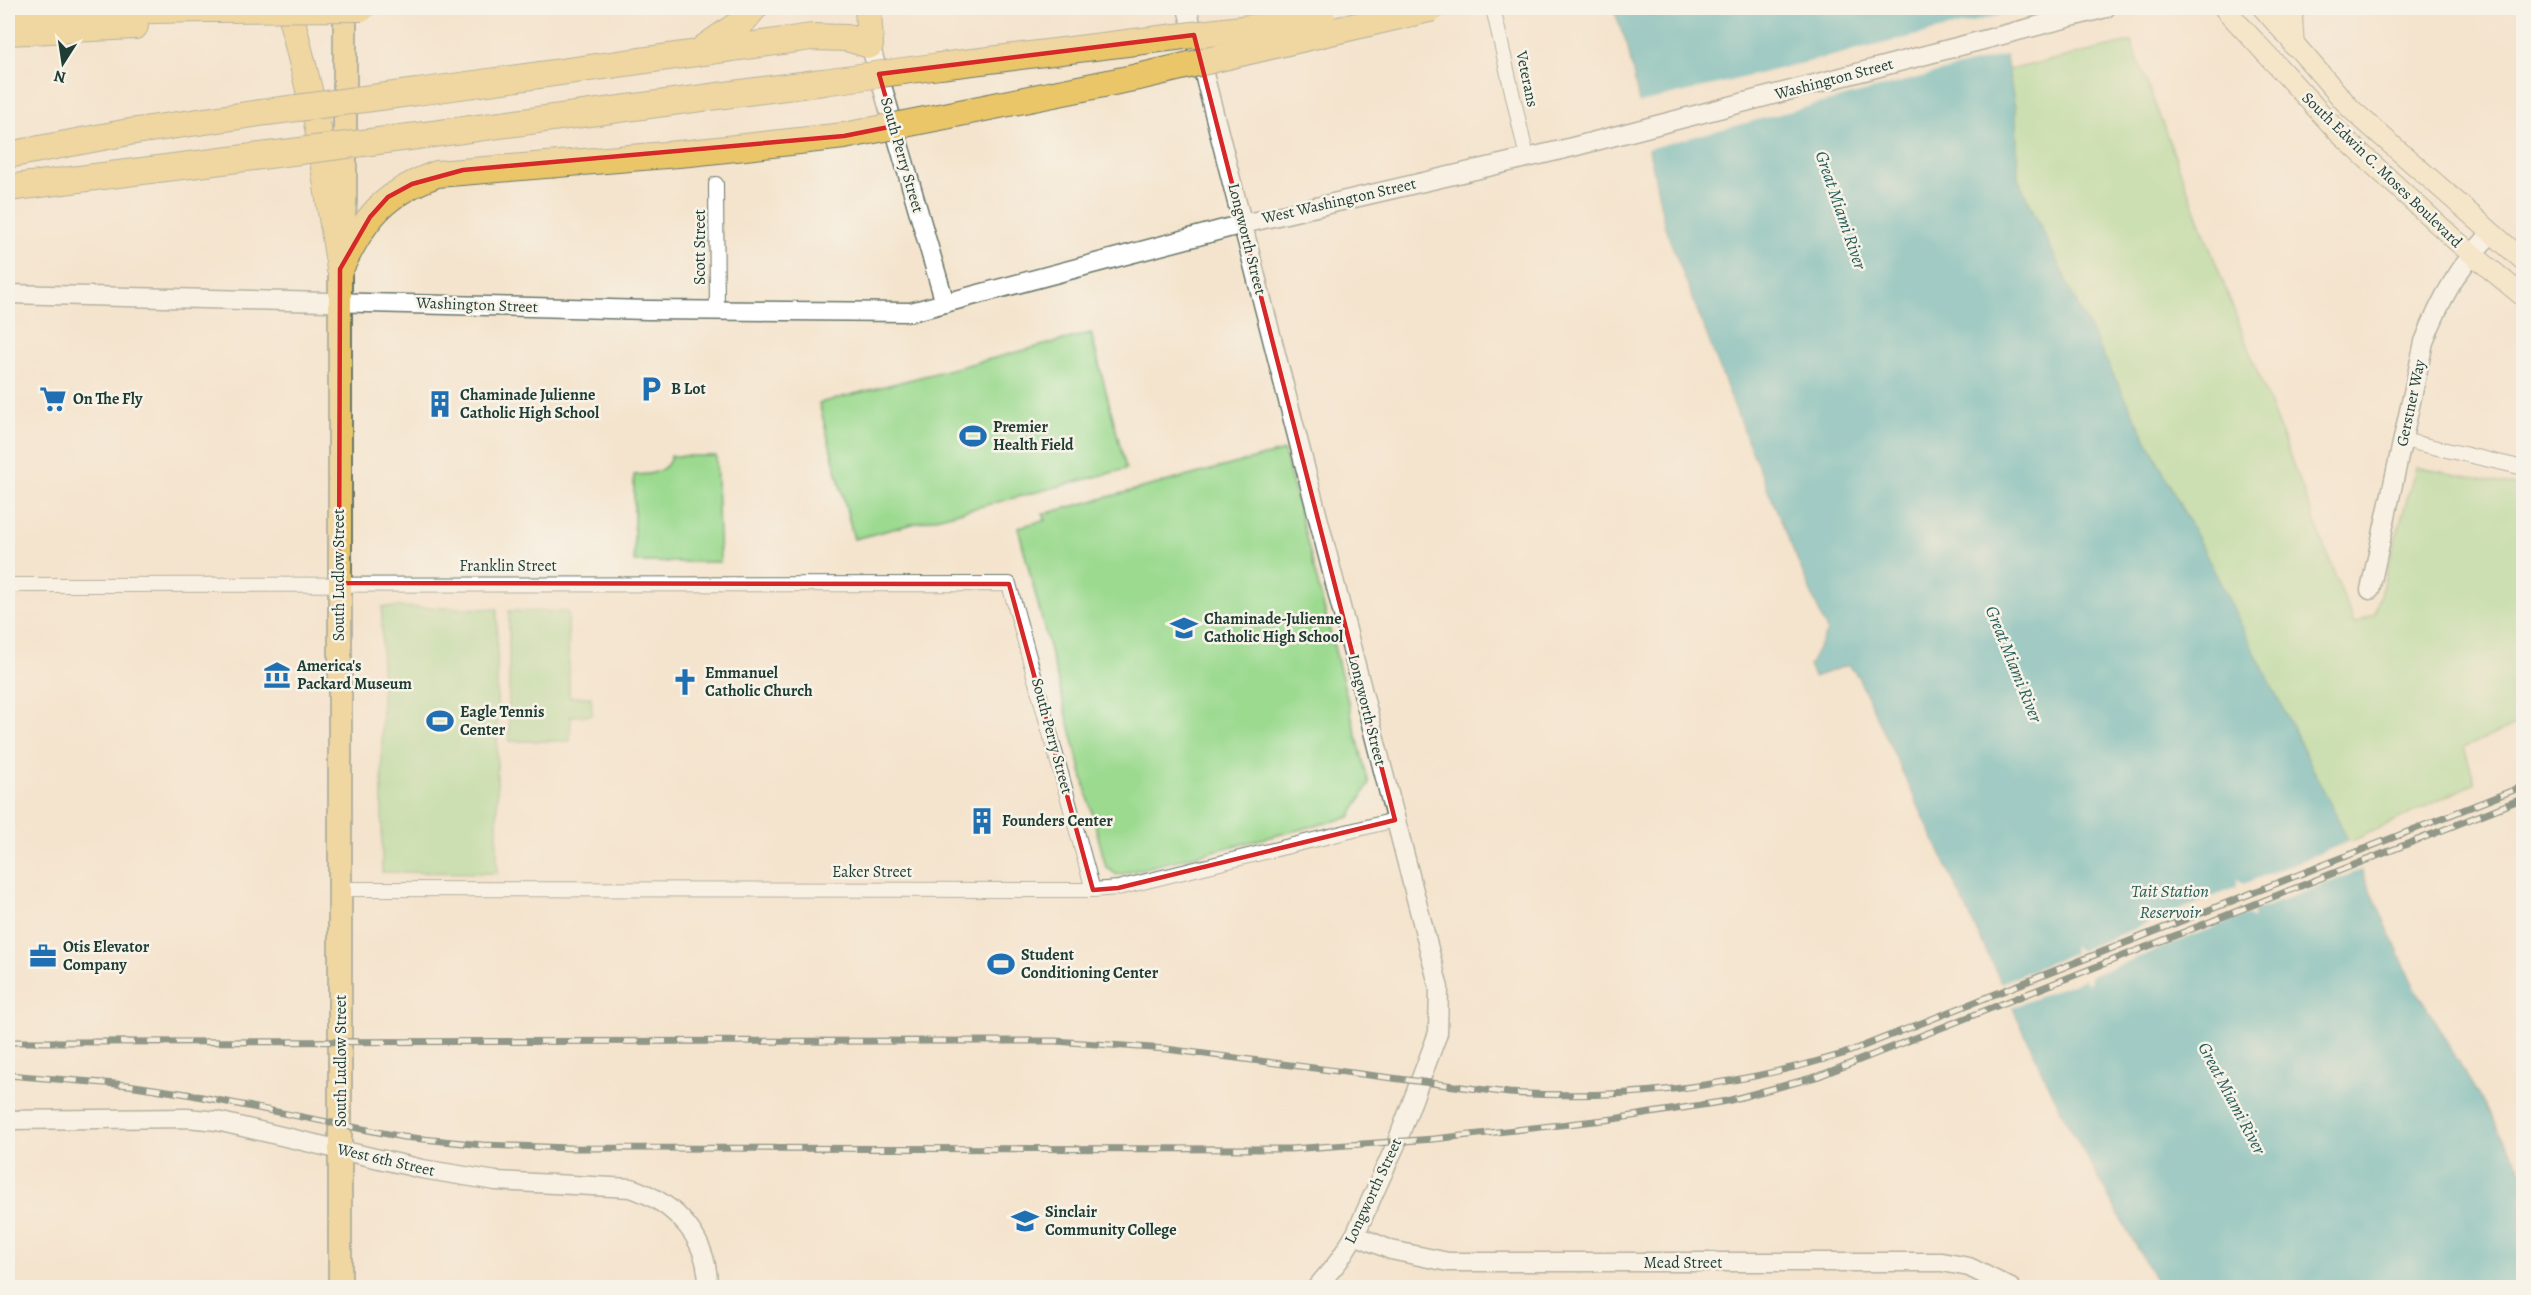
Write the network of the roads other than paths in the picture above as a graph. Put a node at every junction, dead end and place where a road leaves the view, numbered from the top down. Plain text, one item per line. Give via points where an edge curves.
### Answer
1 (345, 8) edge
2 (362, 8) edge
3 (754, 8) edge
4 (860, 8) edge
5 (868, 8) edge
6 (1187, 8) edge
7 (1412, 8) edge
8 (1433, 8) edge
9 (1493, 8) edge
10 (2106, 8) edge
11 (2224, 8) edge
12 (2263, 8) edge
13 (2295, 8) edge
14 (8, 13) edge
15 (34, 22) junction
16 (293, 25) dead end
17 (8, 32) edge
18 (870, 45) junction
19 (2294, 46) junction
20 (698, 51) junction
21 (1561, 150) joint
22 (8, 155) edge
23 (1527, 158) junction
24 (716, 184) dead end
25 (8, 188) edge
26 (1243, 224) junction
27 (2491, 234) junction
28 (2471, 254) junction
29 (2523, 261) edge
30 (340, 269) junction
31 (8, 294) edge
32 (2523, 297) edge
33 (340, 302) junction
34 (945, 303) junction
35 (717, 310) junction
36 (2403, 440) junction
37 (2523, 468) edge
38 (339, 583) junction
39 (1009, 584) joint
40 (8, 585) edge
41 (2370, 590) dead end
42 (1395, 820) junction
43 (341, 889) junction
44 (1093, 890) junction
45 (8, 1119) edge
46 (341, 1150) junction
47 (1355, 1235) junction
48 (340, 1287) edge
49 (708, 1287) edge
50 (1316, 1287) edge
51 (2011, 1287) edge

1 - 30 main road, South Ludlow Street via 345,202
2 - 15 highway, bridge via 199,9 130,27
3 - 20 highway via 720,39
4 - 18 street, South Perry Street
5 - 18 highway
6 - 26 street, Longworth Street
7 - 25 highway, bridge
8 - 30 highway, bridge via 1138,77 844,136 437,174 388,197 370,217
9 - 23 street, Veterans
10 - 21 street, Washington Street
11 - 28 main road, South Edwin C. Moses Boulevard via 2340,134
12 - 19 main road, South Edwin C. Moses Boulevard
13 - 19 main road
14 - 15 highway
15 - 17 highway
16 - 30 highway via 317,122
18 - 20 highway via 822,36
18 - 34 street, South Perry Street
19 - 27 main road, South Edwin C. Moses Boulevard via 2351,109
20 - 22 highway, bridge via 129,132
21 - 23 street, West Washington Street
23 - 26 street, West Washington Street
24 - 35 street, Scott Street
26 - 34 street, West Washington Street
26 - 42 street, Longworth Street
27 - 28 street, Gerstner Way
27 - 29 main road, South Edwin C. Moses Boulevard
28 - 32 main road, South Edwin C. Moses Boulevard
28 - 36 street, Gerstner Way via 2437,308 2424,342
30 - 33 main road, South Ludlow Street
31 - 33 street, Washington Street
33 - 35 street, Washington Street
33 - 38 main road, South Ludlow Street
34 - 35 street, Washington Street via 911,312
36 - 37 street
36 - 41 street, Gerstner Way
38 - 39 street, Franklin Street
38 - 40 street, Franklin Street
38 - 43 main road, South Ludlow Street
39 - 44 street, South Perry Street
42 - 44 street, Eaker Street via 1118,888
42 - 47 street, Longworth Street via 1439,988 1439,1024 1432,1054 1397,1142
43 - 44 street, Eaker Street
43 - 46 main road, South Ludlow Street
45 - 46 street, West 6th Street via 197,1119
46 - 48 main road, South Ludlow Street
46 - 49 street, West 6th Street via 496,1181 631,1188 670,1207 696,1239 703,1254
47 - 50 street, Longworth Street
47 - 51 street, Mead Street via 1391,1250 1448,1262 1942,1262 1969,1268

